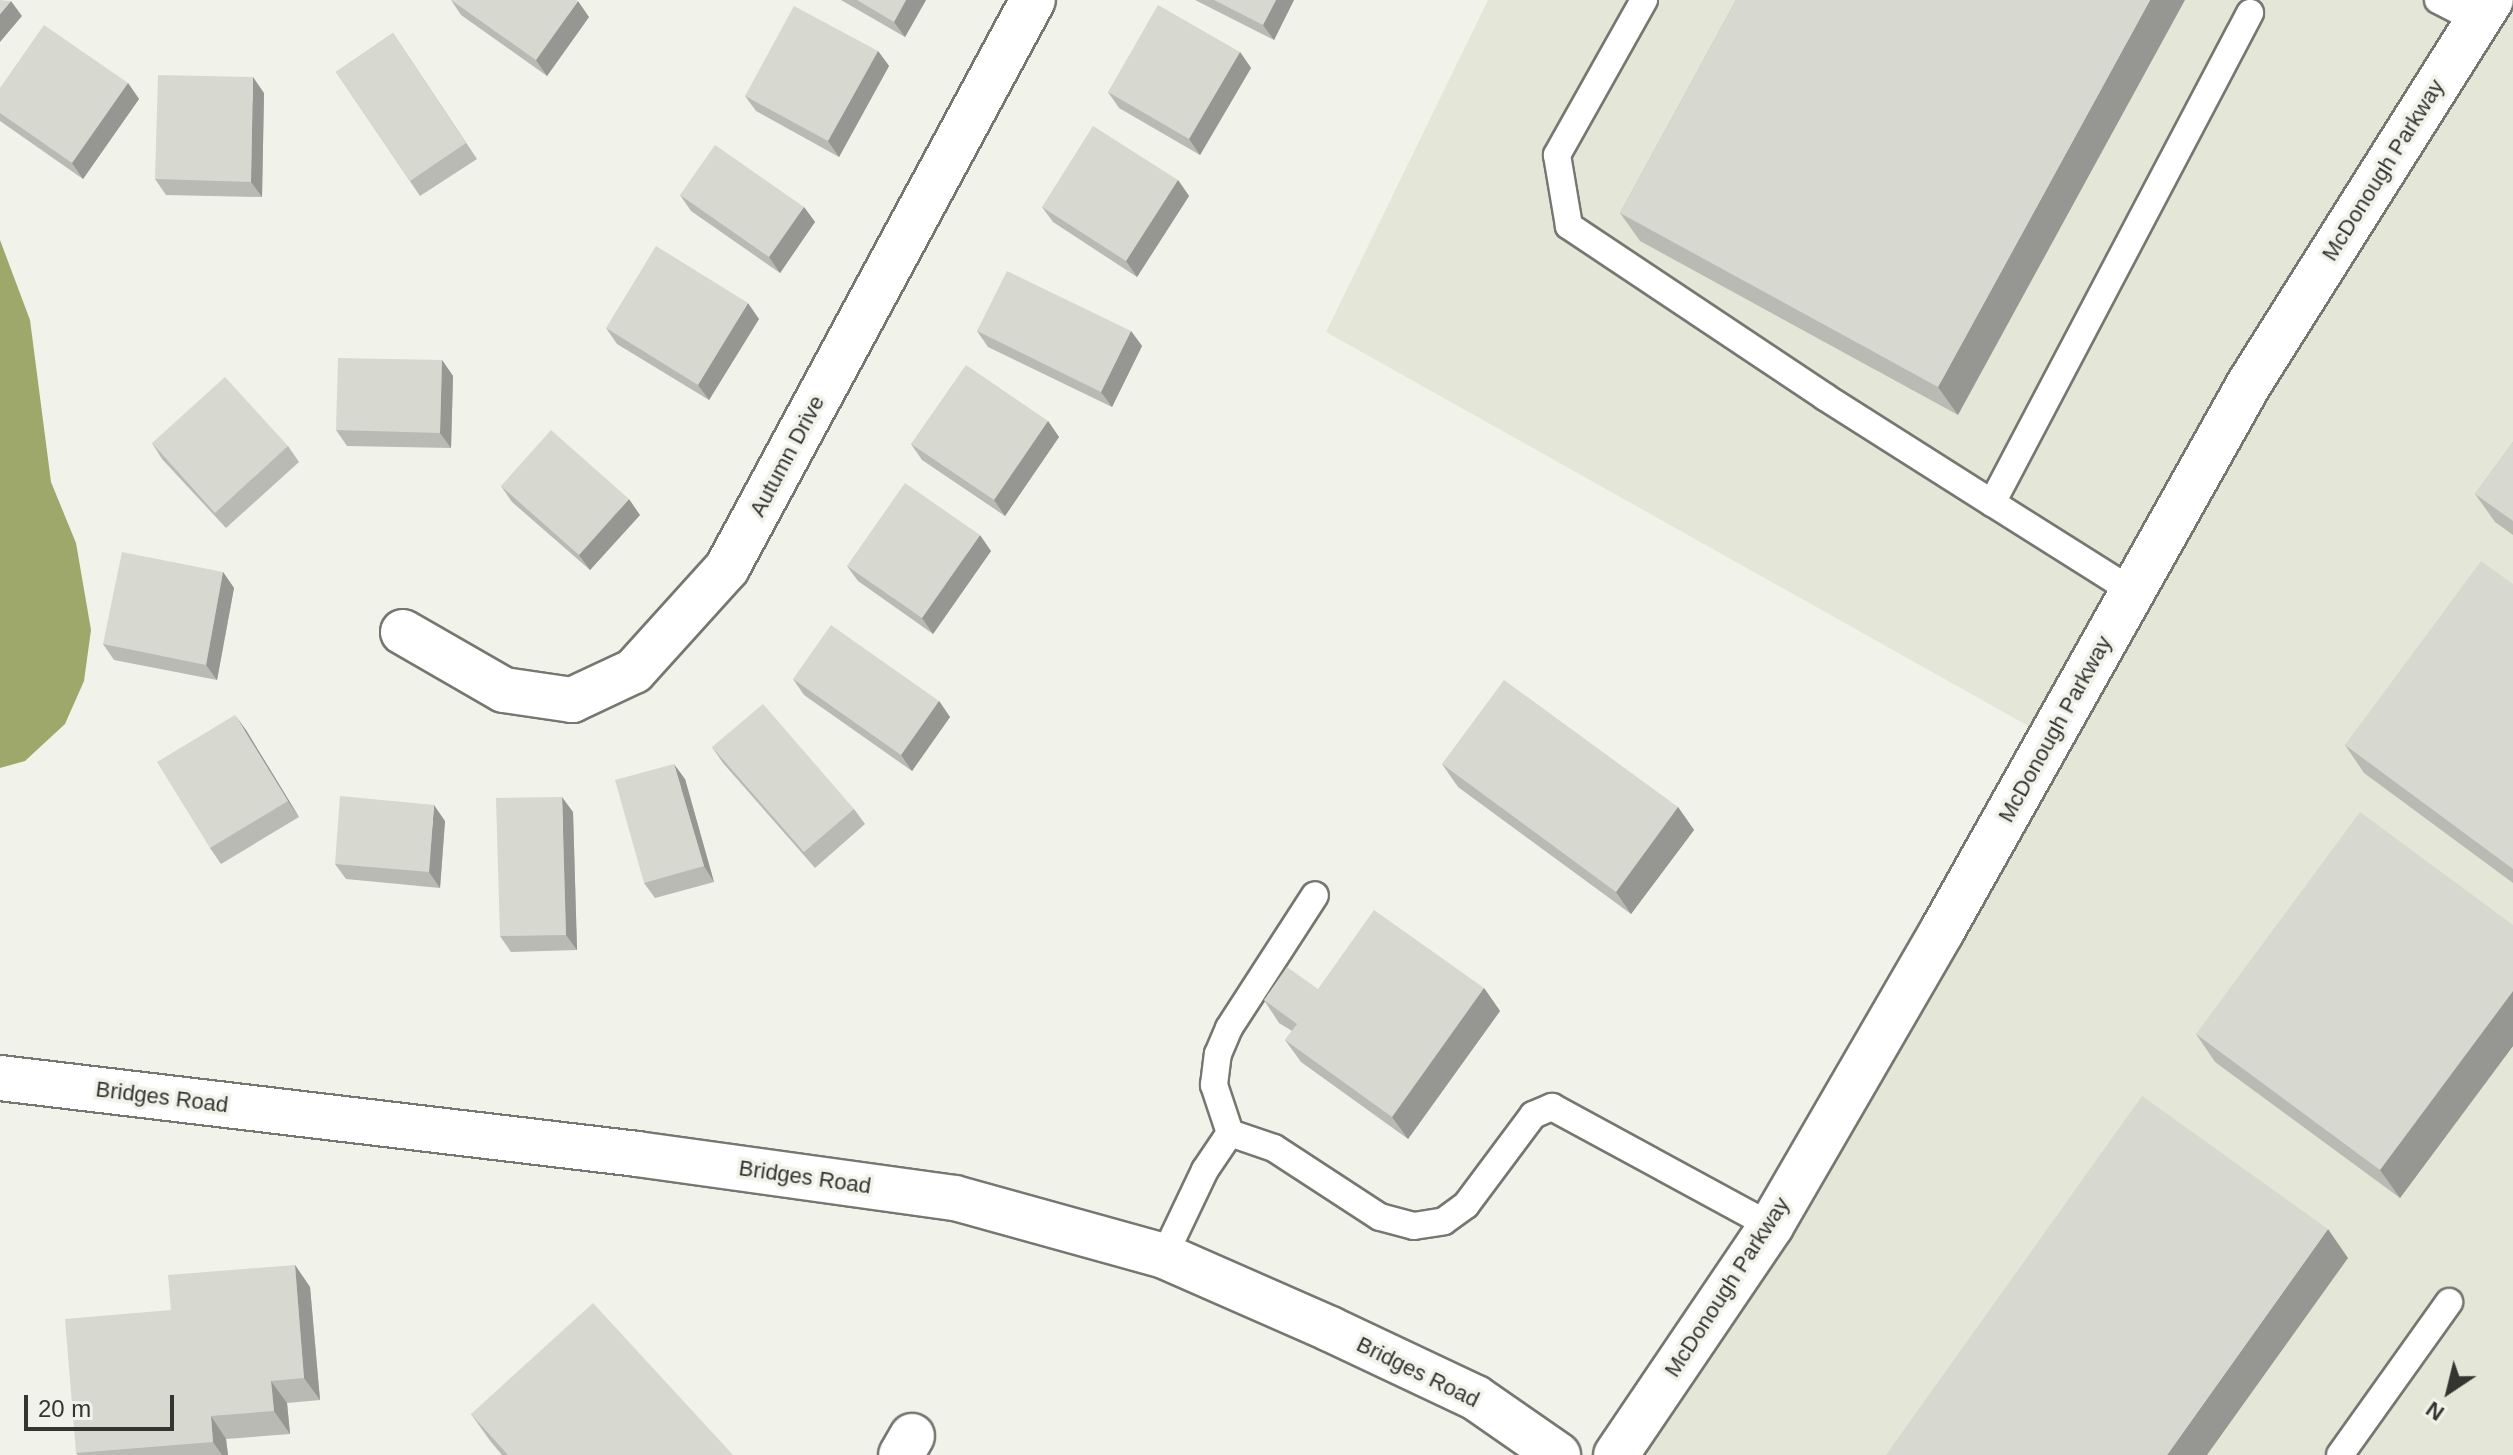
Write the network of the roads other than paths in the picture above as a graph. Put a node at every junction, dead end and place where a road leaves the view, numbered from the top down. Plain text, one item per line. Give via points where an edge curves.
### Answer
1 (1033, 0) edge
2 (1644, 0) edge
3 (2438, 0) edge
4 (2484, 10) edge
5 (2250, 13) dead end
6 (1992, 503) junction
7 (2132, 591) junction
8 (403, 632) dead end
9 (1315, 895) dead end
10 (0, 1078) edge
11 (1230, 1133) junction
12 (1771, 1226) junction
13 (1164, 1256) junction
14 (2449, 1302) dead end
15 (1558, 1455) edge
16 (1616, 1455) edge
17 (2340, 1455) edge

1 - 8 street, Autumn Drive via 727,568 634,671 572,700 504,690
2 - 6 lane via 1557,155 1569,226
3 - 4 lane
4 - 7 street, McDonough Parkway via 2249,384
5 - 6 lane
6 - 7 lane
7 - 12 street, McDonough Parkway
9 - 11 lane via 1229,1028 1218,1054 1214,1085
10 - 13 street, Bridges Road via 637,1154 955,1198
11 - 12 lane via 1274,1148 1380,1217 1414,1226 1444,1221 1466,1205 1533,1115 1552,1107
11 - 13 lane via 1205,1170
12 - 16 street, McDonough Parkway
13 - 15 street, Bridges Road via 1476,1398
14 - 17 lane

